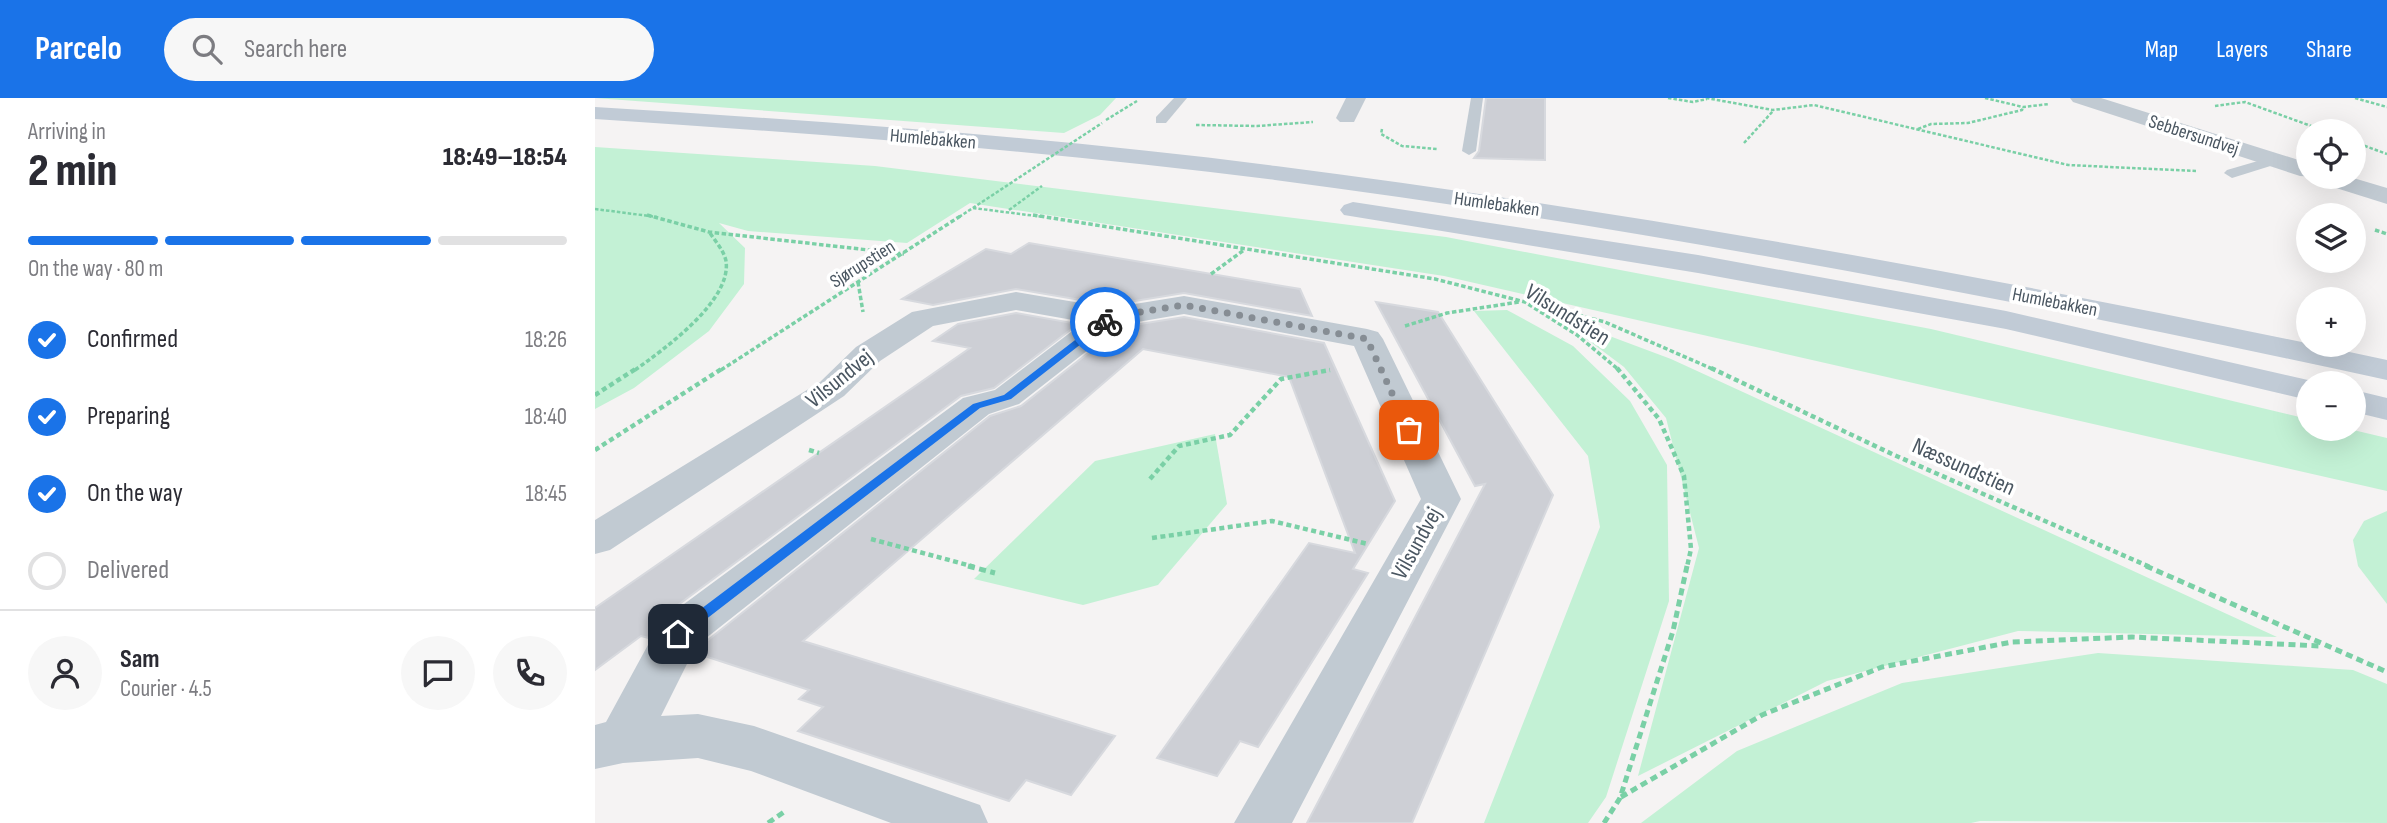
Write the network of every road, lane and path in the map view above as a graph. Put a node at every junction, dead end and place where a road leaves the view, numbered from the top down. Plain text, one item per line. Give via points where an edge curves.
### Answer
1 (1142, 98) edge
2 (1181, 98) edge
3 (1356, 98) edge
4 (1477, 98) edge
5 (1668, 98) edge
6 (1707, 98) edge
7 (1985, 98) edge
8 (2080, 98) edge
9 (2237, 98) edge
10 (2355, 98) edge
11 (2245, 102) junction
12 (2051, 103) dead end
13 (2210, 106) dead end
14 (2023, 107) junction
15 (2387, 107) edge
16 (1773, 110) junction
17 (595, 113) edge
18 (1347, 118) dead end
19 (1161, 120) dead end
20 (2296, 120) edge
21 (595, 122) edge
22 (1296, 123) dead end
23 (1194, 125) dead end
24 (1918, 129) junction
25 (595, 134) edge
26 (1381, 134) dead end
27 (808, 138) junction
28 (1744, 143) dead end
29 (2366, 146) edge
30 (834, 150) dead end
31 (1469, 151) joint
32 (2387, 154) edge
33 (2275, 160) junction
34 (968, 162) dead end
35 (2296, 167) edge
36 (1035, 173) joint
37 (2232, 173) joint
38 (2365, 189) edge
39 (2387, 196) edge
40 (973, 208) junction
41 (595, 209) edge
42 (1008, 211) junction
43 (709, 232) junction
44 (1244, 250) junction
45 (904, 254) junction
46 (1211, 274) dead end
47 (1525, 302) junction
48 (1110, 317) junction
49 (1372, 350) junction
50 (2387, 370) edge
51 (2296, 387) edge
52 (595, 395) edge
53 (2366, 404) edge
54 (2387, 408) edge
55 (595, 450) edge
56 (1150, 479) dead end
57 (821, 525) junction
58 (1152, 538) dead end
59 (595, 540) edge
60 (1409, 554) junction
61 (995, 573) dead end
62 (2325, 646) junction
63 (2387, 672) edge
64 (609, 744) edge
65 (1621, 798) junction
66 (960, 823) edge
67 (1262, 823) edge
68 (1604, 823) edge

1 - 40 path, Sjørupstien, bridge
2 - 19 lane
3 - 18 street
4 - 31 lane
5 - 6 path via 1693,102
6 - 16 path
7 - 14 path
8 - 33 street, Sebbersundvej
9 - 11 path
10 - 15 path
11 - 13 path
11 - 20 path
12 - 14 path
14 - 24 path via 1985,120
16 - 24 path via 1814,105
16 - 28 path
17 - 27 street, Humlebakken
21 - 27 street
22 - 23 path
24 - 37 path via 2069,165
25 - 27 street, Humlebakken
26 - 31 path via 1402,146
27 - 50 street, Humlebakken via 1100,154 1506,203 1838,259 2228,334
29 - 32 path
30 - 34 street, Humlebakken
33 - 35 street, Sebbersundvej
33 - 37 lane
36 - 42 path
36 - 51 street, Humlebakken via 1328,206 1698,264 2006,320
38 - 39 street
40 - 42 path, Vilsundstien
40 - 45 path, Sjørupstien
41 - 43 path via 642,213
42 - 44 path, Vilsundstien
43 - 45 path
43 - 52 path via 721,248 726,267 719,288 699,318 628,376
44 - 46 path
44 - 47 path, Vilsundstien via 1435,279
45 - 55 path, Sjørupstien
47 - 49 path via 1447,313
47 - 62 path, Næssundstien via 1605,322 1678,352 1892,454
47 - 65 path, Vilsundstien via 1619,369 1659,419 1684,475 1691,550 1673,631
48 - 49 street, Vilsundvej via 1184,305
48 - 57 street, Vilsundvej via 1007,397 976,406
48 - 59 street, Vilsundvej via 1016,301 923,319 868,354 832,389
49 - 56 path via 1281,379 1230,436 1179,446
49 - 60 street, Vilsundvej via 1441,499
53 - 54 street
57 - 61 path
57 - 64 street, Vilsundvej via 678,634
58 - 60 path via 1272,521
60 - 67 street, Vilsundvej
62 - 63 path, Næssundstien
62 - 65 path via 2132,637 2012,642 1882,667 1762,715
64 - 66 street, Vilsundvej via 698,736 754,749
65 - 68 path, Vilsundstien

